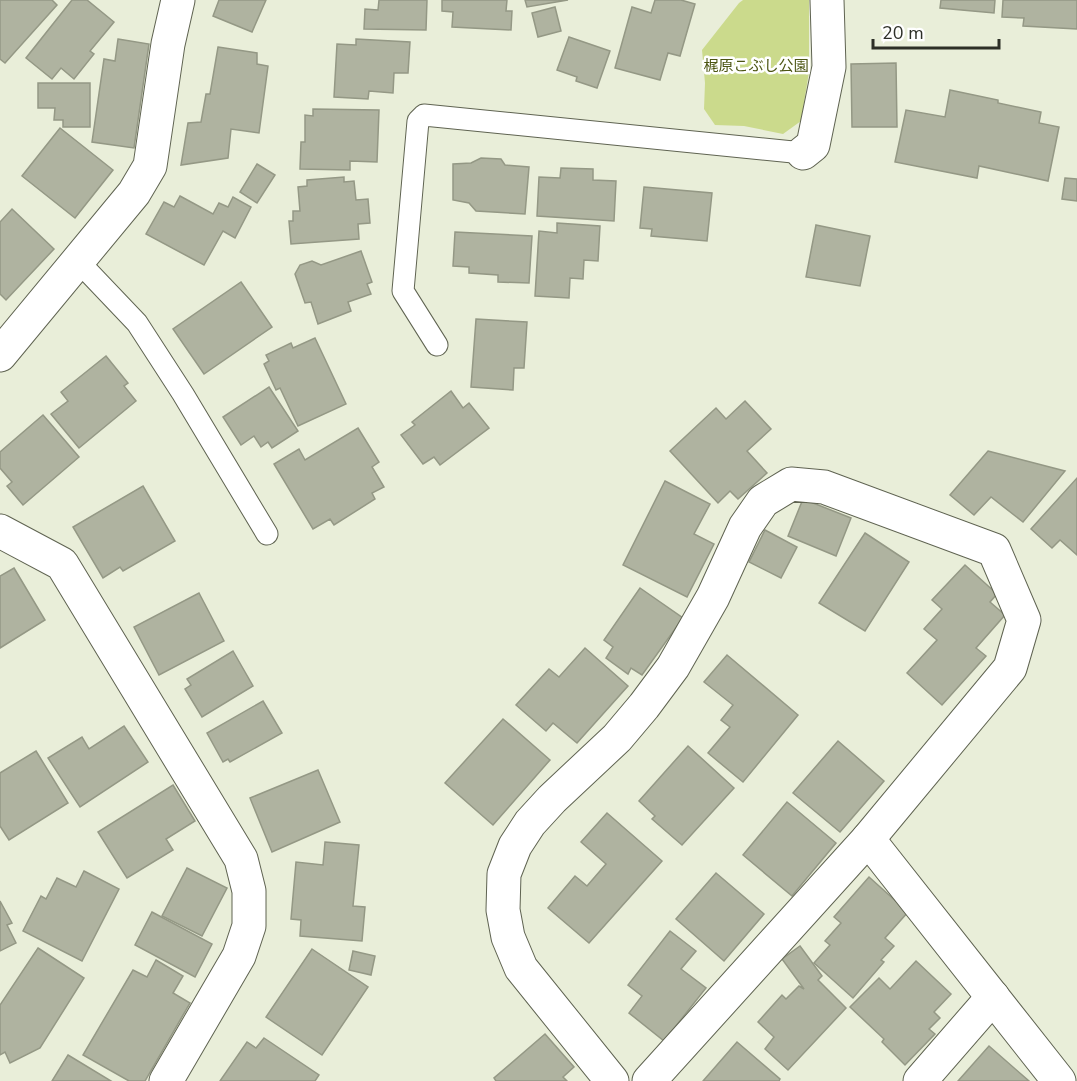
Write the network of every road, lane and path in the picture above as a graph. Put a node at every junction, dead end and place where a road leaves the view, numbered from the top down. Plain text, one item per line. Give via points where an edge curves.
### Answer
1 (178, 0) edge
2 (827, 0) edge
3 (803, 153) joint
4 (78, 261) junction
5 (436, 345) dead end
6 (0, 355) edge
7 (0, 531) edge
8 (267, 534) dead end
9 (868, 838) junction
10 (993, 997) junction
11 (166, 1081) edge
12 (612, 1081) edge
13 (649, 1081) edge
14 (920, 1081) edge
15 (1059, 1081) edge

1 - 4 street via 150,166 134,193
2 - 3 street via 829,67 813,145
3 - 5 lane via 424,115 418,121 403,291
4 - 6 street
4 - 8 lane via 137,323
7 - 11 street via 62,564 241,859 249,891 249,926 239,956
9 - 10 street
9 - 12 street via 1010,668 1024,620 994,550 824,487 792,484 763,501 745,527 713,597 673,667 617,738 530,823 504,874 503,910 508,937 521,968
9 - 13 street
10 - 14 street
10 - 15 street

